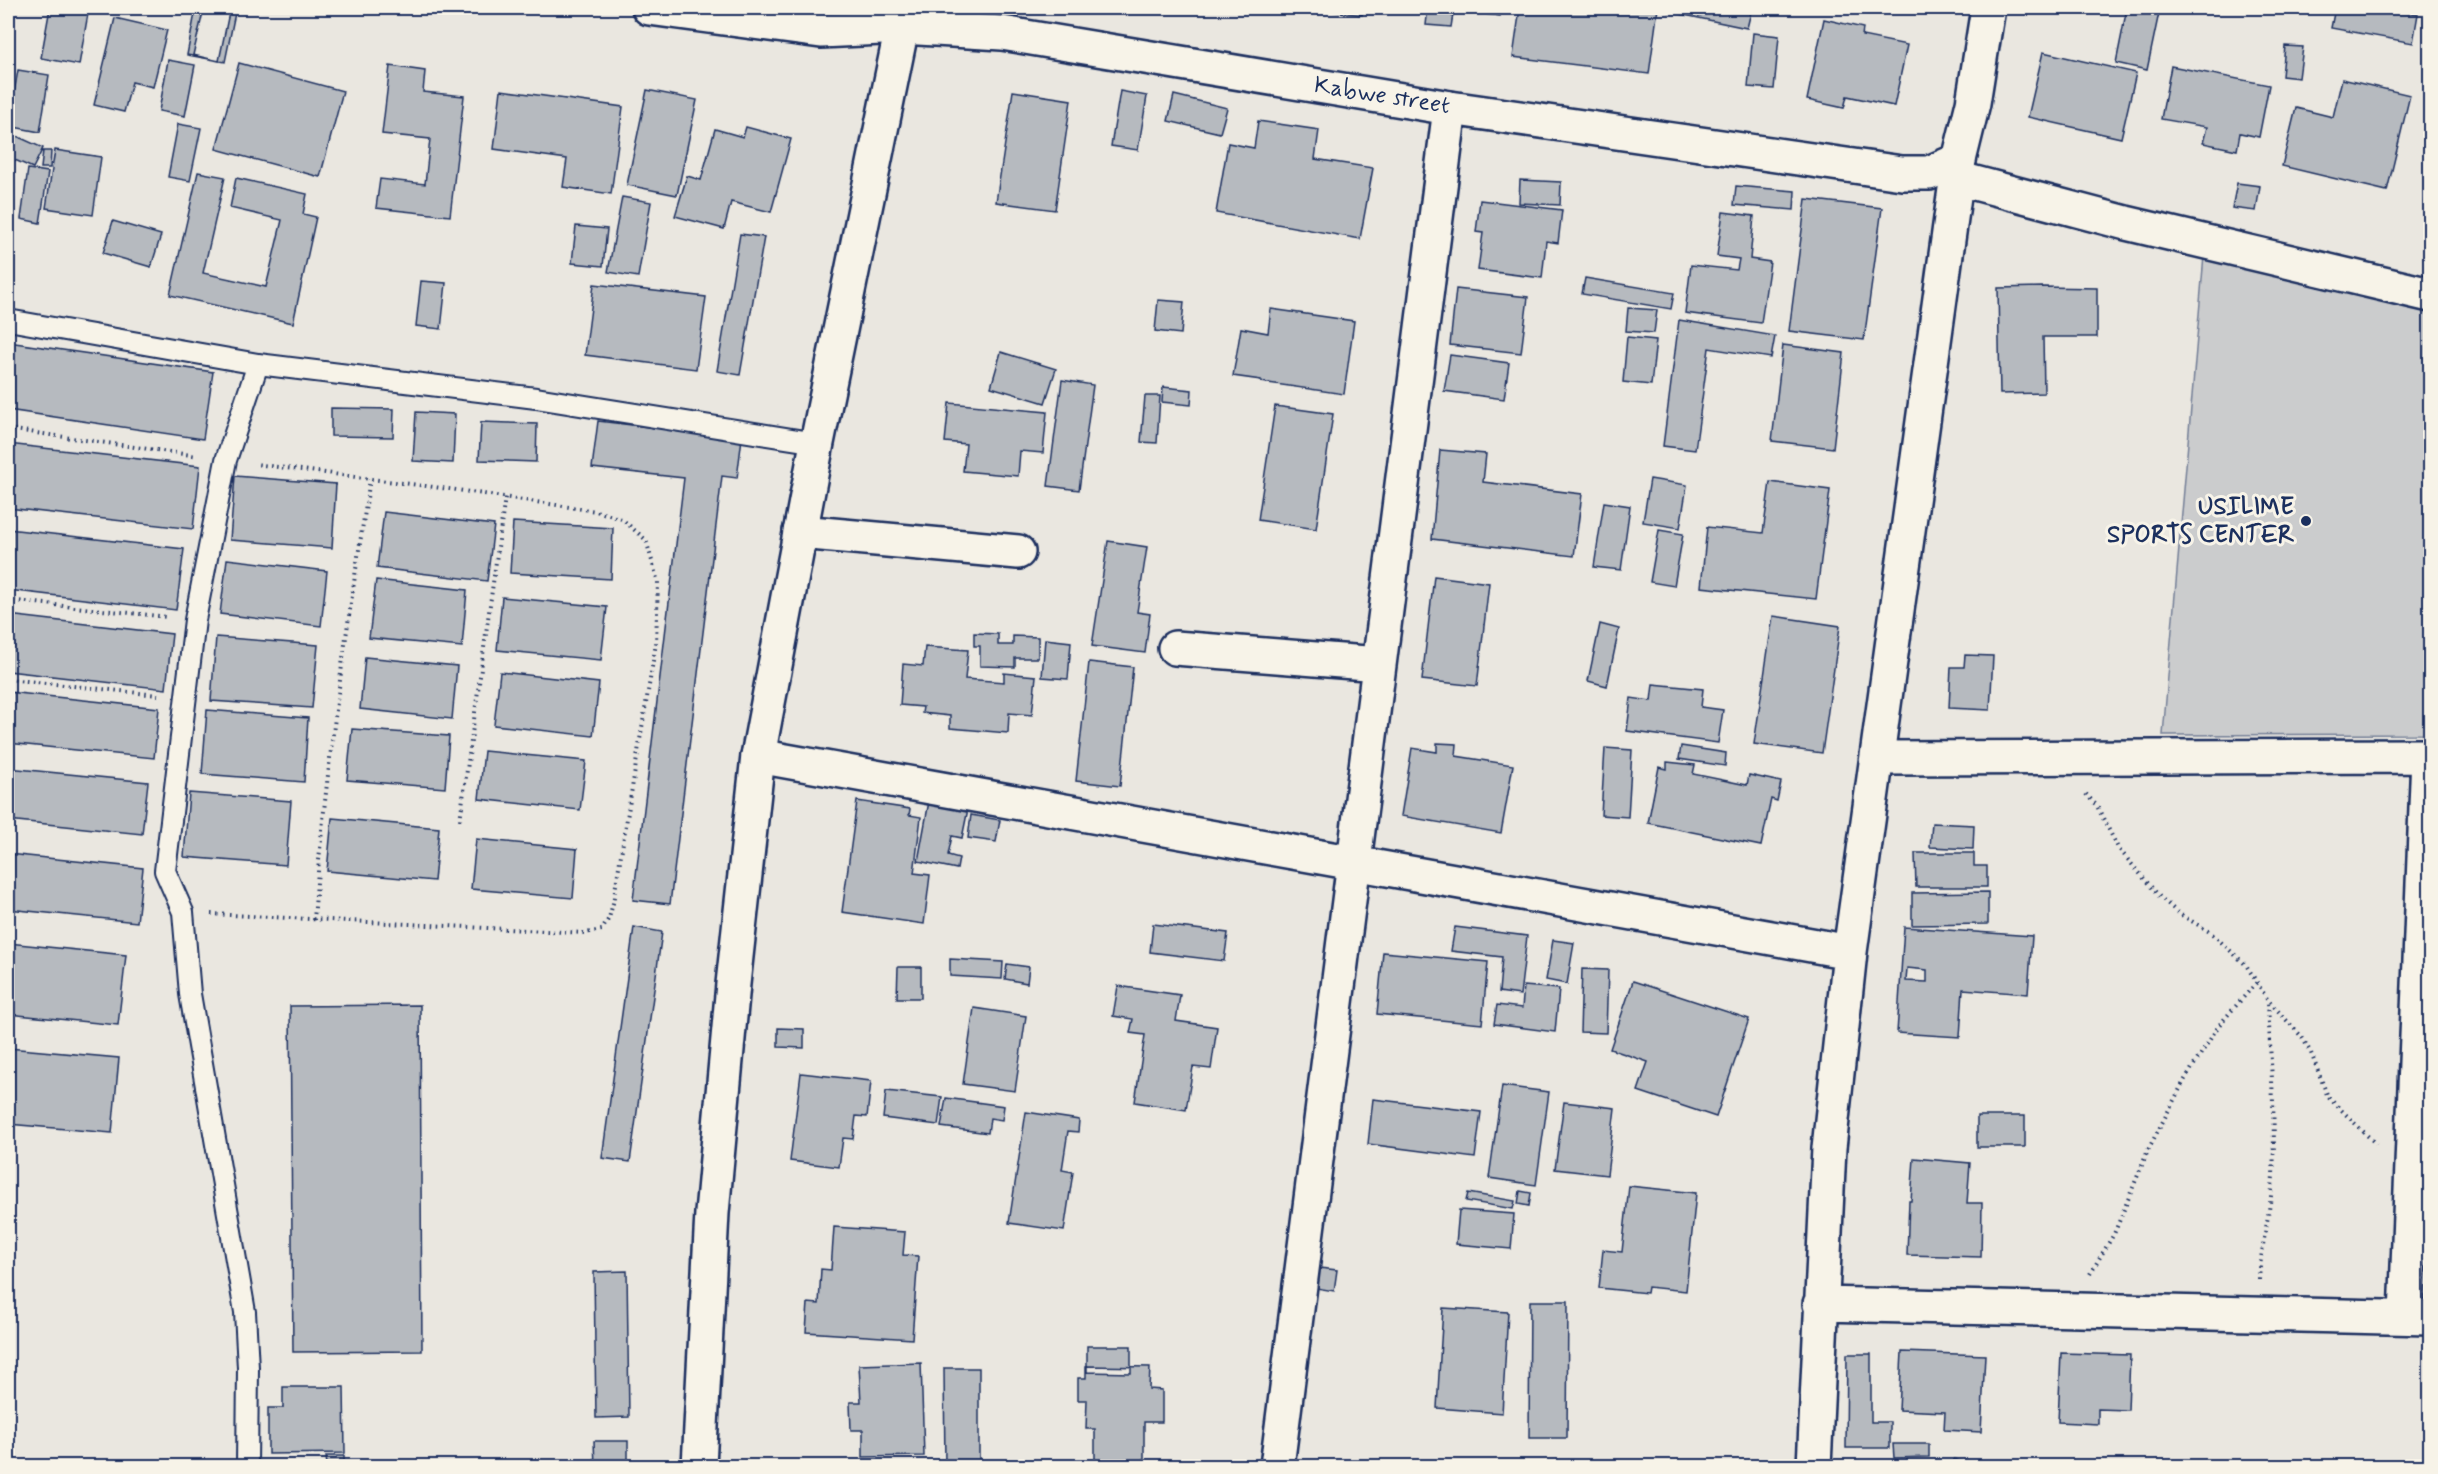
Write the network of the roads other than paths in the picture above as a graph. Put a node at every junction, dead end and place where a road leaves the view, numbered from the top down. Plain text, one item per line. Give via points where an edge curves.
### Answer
1 (649, 8) edge
2 (1988, 8) edge
3 (904, 17) edge
4 (1450, 108) junction
5 (1957, 169) junction
6 (2430, 295) edge
7 (8, 320) edge
8 (258, 364) junction
9 (817, 443) junction
10 (800, 532) junction
11 (1018, 552) dead end
12 (1175, 648) dead end
13 (1379, 664) junction
14 (758, 756) junction
15 (2429, 756) edge
16 (1878, 758) junction
17 (1354, 863) junction
18 (1850, 952) junction
19 (1820, 1304) junction
20 (2418, 1318) edge
21 (247, 1467) edge
22 (699, 1467) edge
23 (1277, 1467) edge
24 (1814, 1467) edge

1 - 3 street, Kabwe street via 821,31
2 - 5 street via 1973,103
3 - 4 street, Kabwe street
3 - 9 street
4 - 5 street, Kabwe street via 1902,173
4 - 13 street
5 - 6 street via 2126,223
5 - 16 street
7 - 8 lane
8 - 9 lane via 536,398
8 - 21 lane via 226,460 195,620 165,871 183,912 190,994 245,1312
9 - 10 street
10 - 11 street
10 - 14 street
12 - 13 street
13 - 17 street
14 - 17 street
14 - 22 street via 712,1213
15 - 16 street
15 - 20 street via 2411,1174
16 - 18 street
17 - 18 street
17 - 23 street
18 - 19 street via 1829,1148
19 - 20 street
19 - 24 street

